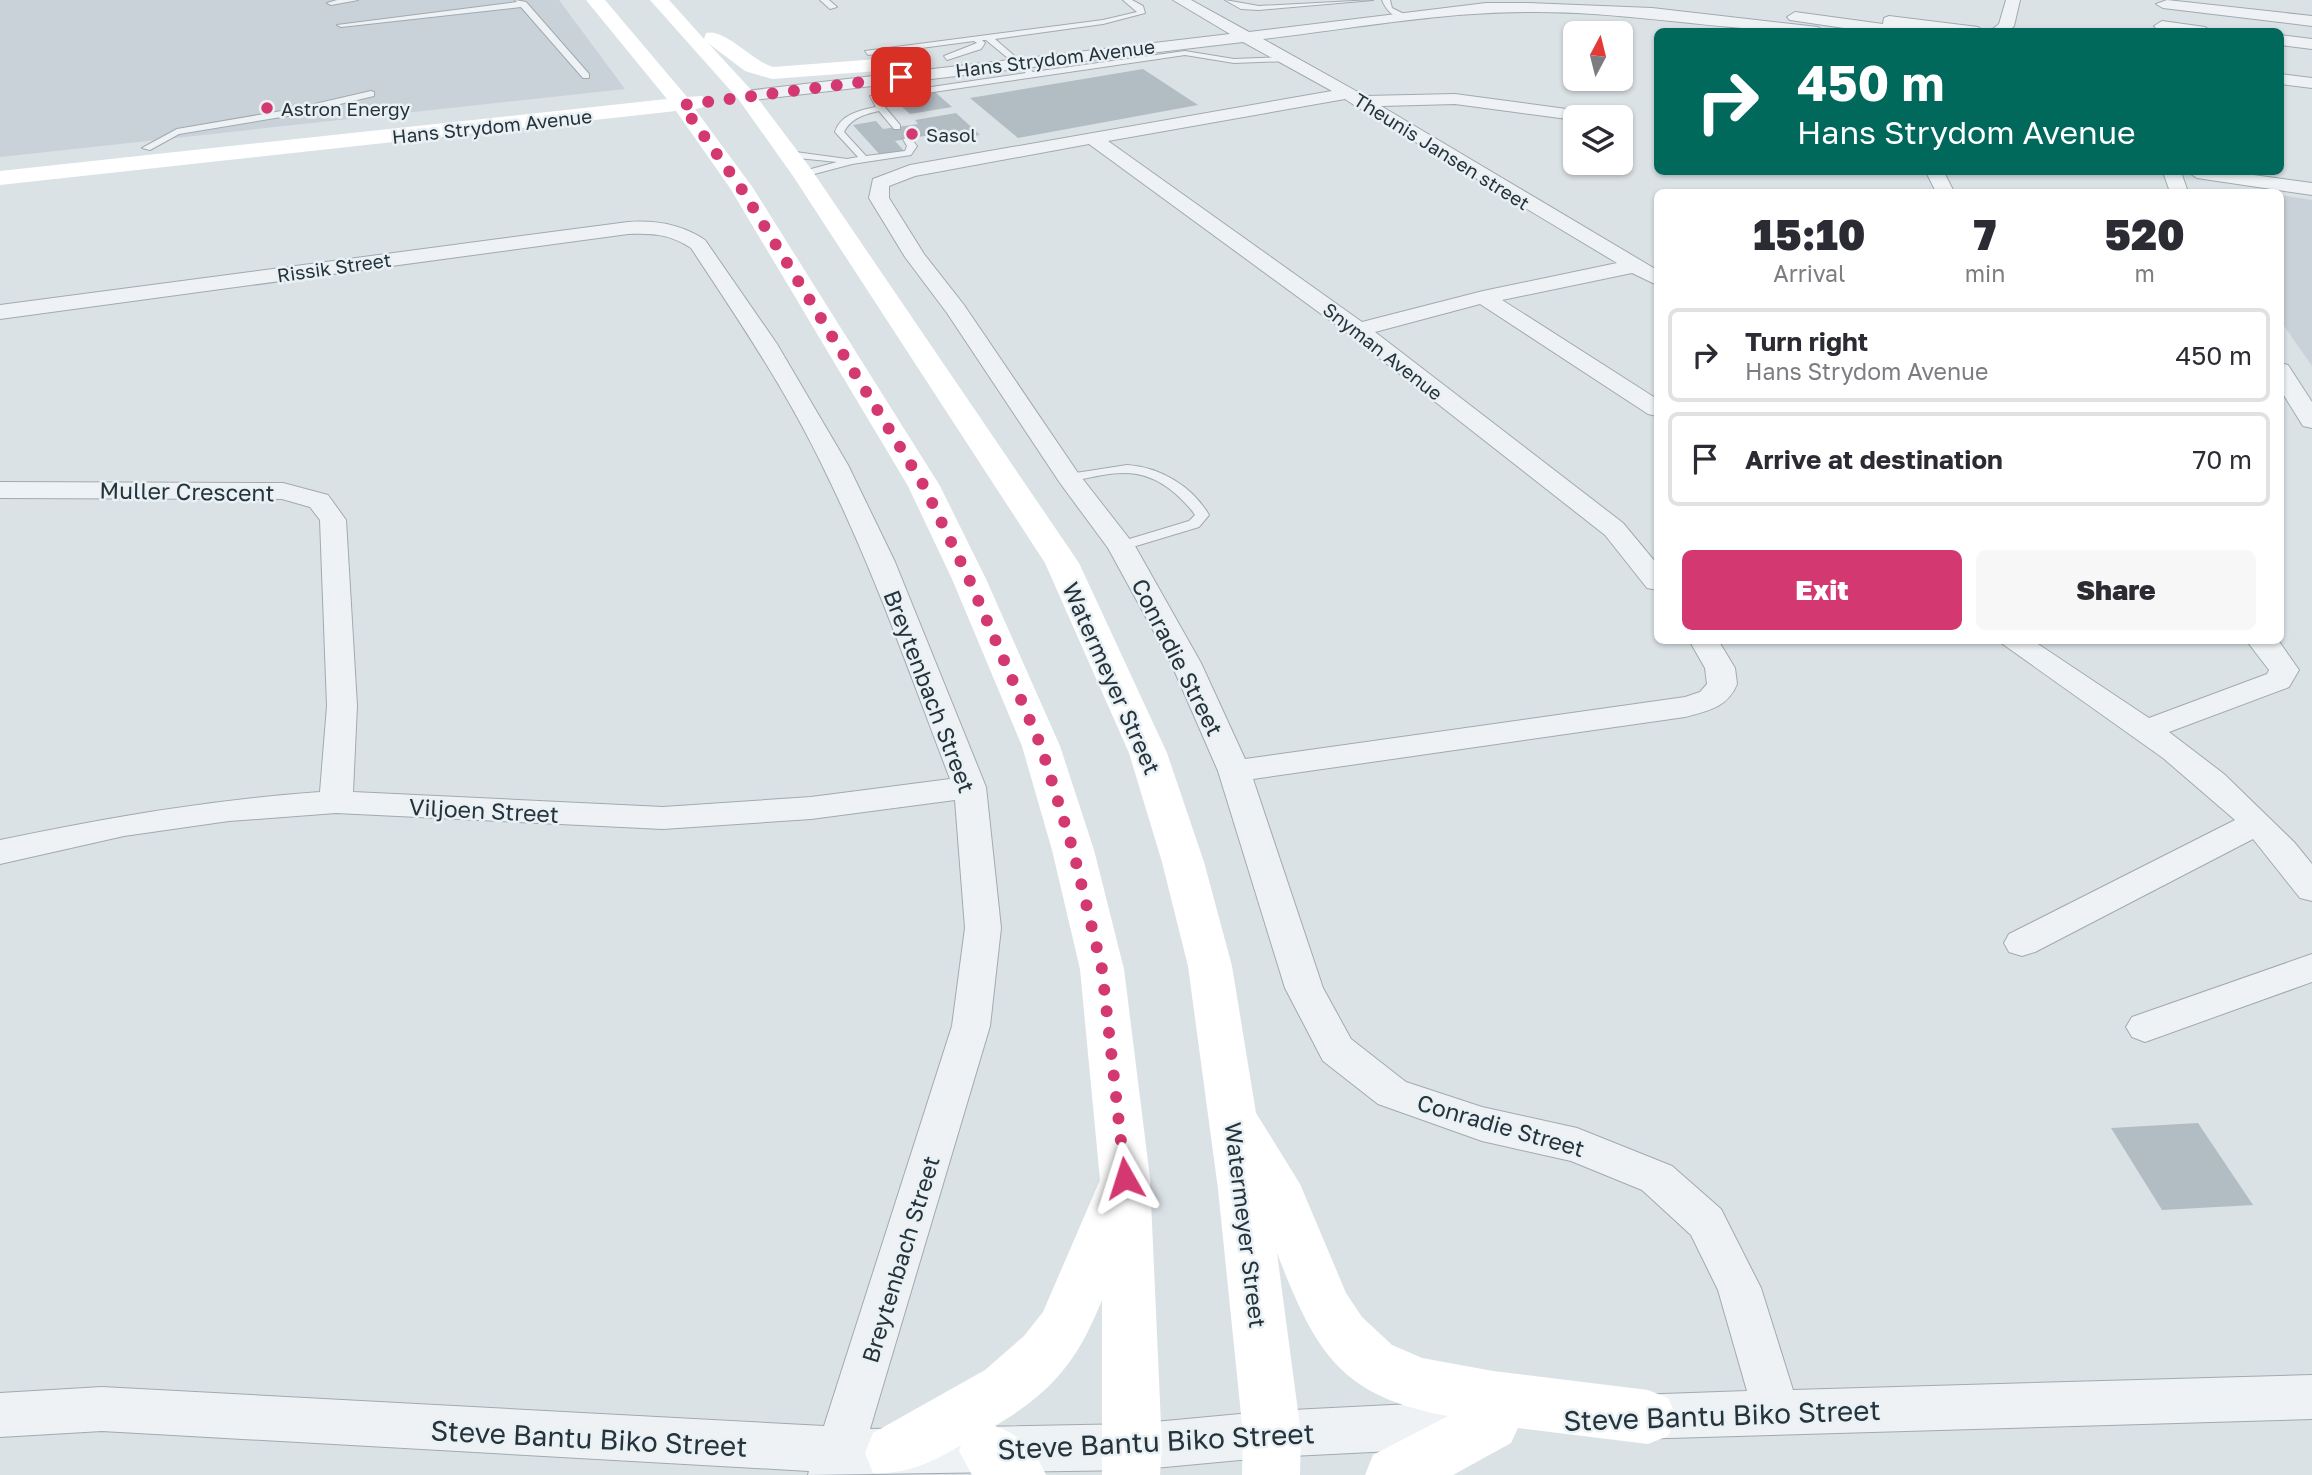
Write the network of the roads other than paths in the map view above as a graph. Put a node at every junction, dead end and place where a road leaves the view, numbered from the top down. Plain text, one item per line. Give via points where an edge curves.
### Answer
1 (355, 0) edge
2 (595, 0) edge
3 (824, 0) edge
4 (1127, 0) edge
5 (1180, 0) edge
6 (1229, 0) edge
7 (1366, 0) edge
8 (1484, 0) edge
9 (1647, 0) edge
10 (1799, 0) edge
11 (2014, 0) edge
12 (521, 2) edge
13 (2163, 2) edge
14 (331, 3) dead end
15 (1598, 4) edge
16 (665, 7) edge
17 (834, 8) dead end
18 (1392, 8) edge
19 (2312, 21) edge
20 (341, 25) dead end
21 (1226, 26) junction
22 (1787, 28) edge
23 (1877, 28) edge
24 (1945, 28) edge
25 (2003, 28) edge
26 (2162, 28) edge
27 (1245, 35) junction
28 (988, 37) junction
29 (976, 39) junction
30 (2284, 40) edge
31 (2312, 44) edge
32 (1004, 50) junction
33 (868, 53) dead end
34 (947, 58) junction
35 (1287, 59) junction
36 (1019, 62) junction
37 (904, 63) junction
38 (586, 76) dead end
39 (1033, 76) junction
40 (926, 78) junction
41 (2284, 80) edge
42 (2312, 83) edge
43 (861, 87) junction
44 (806, 89) joint
45 (935, 90) junction
46 (610, 92) dead end
47 (371, 94) dead end
48 (1354, 97) junction
49 (746, 98) junction
50 (873, 98) junction
51 (678, 100) junction
52 (569, 106) junction
53 (880, 108) junction
54 (1563, 113) edge
55 (897, 127) dead end
56 (1092, 138) junction
57 (907, 139) dead end
58 (147, 148) junction
59 (864, 159) junction
60 (852, 161) junction
61 (0, 164) edge
62 (796, 164) junction
63 (2217, 175) edge
64 (0, 177) edge
65 (2312, 189) edge
66 (669, 228) joint
67 (1634, 266) junction
68 (1654, 277) edge
69 (1483, 298) junction
70 (0, 312) edge
71 (1357, 330) junction
72 (2284, 376) edge
73 (1654, 407) edge
74 (2312, 421) edge
75 (1069, 478) junction
76 (0, 490) edge
77 (1121, 546) junction
78 (1654, 578) edge
79 (1706, 644) edge
80 (2017, 644) edge
81 (2264, 644) edge
82 (2146, 730) junction
83 (1234, 771) junction
84 (970, 787) junction
85 (336, 802) junction
86 (2257, 823) junction
87 (0, 852) edge
88 (2312, 889) edge
89 (2022, 943) dead end
90 (2312, 968) edge
91 (2145, 1027) dead end
92 (1231, 1112) junction
93 (1125, 1178) junction
94 (2312, 1397) edge
95 (1776, 1411) junction
96 (0, 1415) edge
97 (1648, 1417) junction
98 (1491, 1423) junction
99 (894, 1453) junction
100 (1271, 1454) edge
101 (1132, 1461) edge
102 (1003, 1463) edge
103 (835, 1464) edge
104 (1394, 1475) edge

1 - 14 lane
2 - 51 main road via 635,66
3 - 17 lane
4 - 28 lane via 1141,13
5 - 21 street, Theunis Jansen street
6 - 7 lane via 1259,8
8 - 18 street, Hans Strydom Avenue
9 - 23 street
10 - 24 street via 1804,8 1821,13
11 - 25 street
12 - 20 lane
12 - 38 lane
13 - 19 street
13 - 26 street
15 - 18 street, Hans Strydom Avenue
15 - 22 street, Hans Strydom Avenue
16 - 37 main road via 763,71 802,73
16 - 49 main road, Watermeyer Street
18 - 21 street, Hans Strydom Avenue
18 - 27 street, Hans Strydom Avenue
21 - 27 street, Theunis Jansen street
21 - 32 street, Hans Strydom Avenue
27 - 35 street, Theunis Jansen street
27 - 36 street, Hans Strydom Avenue
28 - 29 lane
28 - 32 lane
29 - 33 lane
29 - 34 lane via 981,43 978,47
30 - 31 street
32 - 34 street, Hans Strydom Avenue
32 - 36 lane
34 - 37 street, Hans Strydom Avenue
35 - 39 lane via 1234,61 1185,52
35 - 48 street, Theunis Jansen street
36 - 39 lane
36 - 40 street, Hans Strydom Avenue
37 - 49 street, Hans Strydom Avenue
39 - 45 lane
40 - 43 street, Hans Strydom Avenue
40 - 45 lane
41 - 42 street
43 - 44 street, Hans Strydom Avenue
43 - 50 lane
44 - 49 main road via 775,100
45 - 50 lane
46 - 52 main road
47 - 58 lane via 177,132
48 - 54 street, Conradie Street via 1455,99
48 - 56 street, Conradie Street
48 - 67 street, Theunis Jansen street
49 - 51 main road, Hans Strydom Avenue
49 - 62 main road, Watermeyer Street
50 - 53 lane
51 - 52 main road, Hans Strydom Avenue
51 - 64 main road, Hans Strydom Avenue
51 - 93 main road via 741,188 924,486 1041,746 1102,969
52 - 58 main road, Hans Strydom Avenue
53 - 55 lane
53 - 59 lane via 856,114 840,127 839,132
56 - 71 street, Snyman Avenue
56 - 75 street, Conradie Street via 910,171 888,178 877,190 915,257
57 - 59 lane via 912,146 908,153
58 - 61 main road, Hans Strydom Avenue
59 - 60 lane
60 - 62 lane
60 - 62 lane
62 - 92 main road, Watermeyer Street via 1062,563 1148,753 1183,862 1210,966
63 - 65 street
66 - 70 street, Rissik Street via 601,230
66 - 84 street, Breytenbach Street via 698,244 766,344 835,465 881,562
67 - 68 street, Theunis Jansen street
67 - 69 street
69 - 71 street
69 - 73 street
71 - 78 street, Snyman Avenue via 1614,529
72 - 74 street
75 - 77 street, Conradie Street
75 - 77 lane via 1139,467 1172,484 1202,515 1194,524
76 - 85 street, Muller Crescent via 241,489 282,491 319,501 333,520 342,706
77 - 83 street, Conradie Street via 1186,663
79 - 83 street via 1721,666 1722,683 1713,697 1685,707
80 - 82 street
81 - 82 street via 2284,670 2278,680
82 - 86 street
83 - 95 street, Conradie Street via 1304,988 1337,1050 1392,1093 1482,1124 1577,1145 1657,1178 1706,1222 1739,1288
84 - 85 street, Viljoen Street via 811,808 663,818
84 - 103 street, Breytenbach Street via 983,928 971,1026
85 - 87 street, Viljoen Street via 229,810 124,825
86 - 88 street via 2287,853
86 - 89 street
90 - 91 street
92 - 97 main road via 1282,1200 1325,1307 1343,1335 1373,1363 1418,1384
92 - 100 main road, Watermeyer Street
93 - 99 main road via 1063,1328 1044,1354 1005,1390
93 - 101 main road
94 - 95 street, Steve Bantu Biko Street
95 - 97 street, Steve Bantu Biko Street
96 - 103 street, Steve Bantu Biko Street via 102,1409
97 - 98 street, Steve Bantu Biko Street
98 - 100 street, Steve Bantu Biko Street
98 - 104 main road
99 - 102 street, Steve Bantu Biko Street
99 - 103 street, Steve Bantu Biko Street
100 - 101 street, Steve Bantu Biko Street
101 - 102 street, Steve Bantu Biko Street

